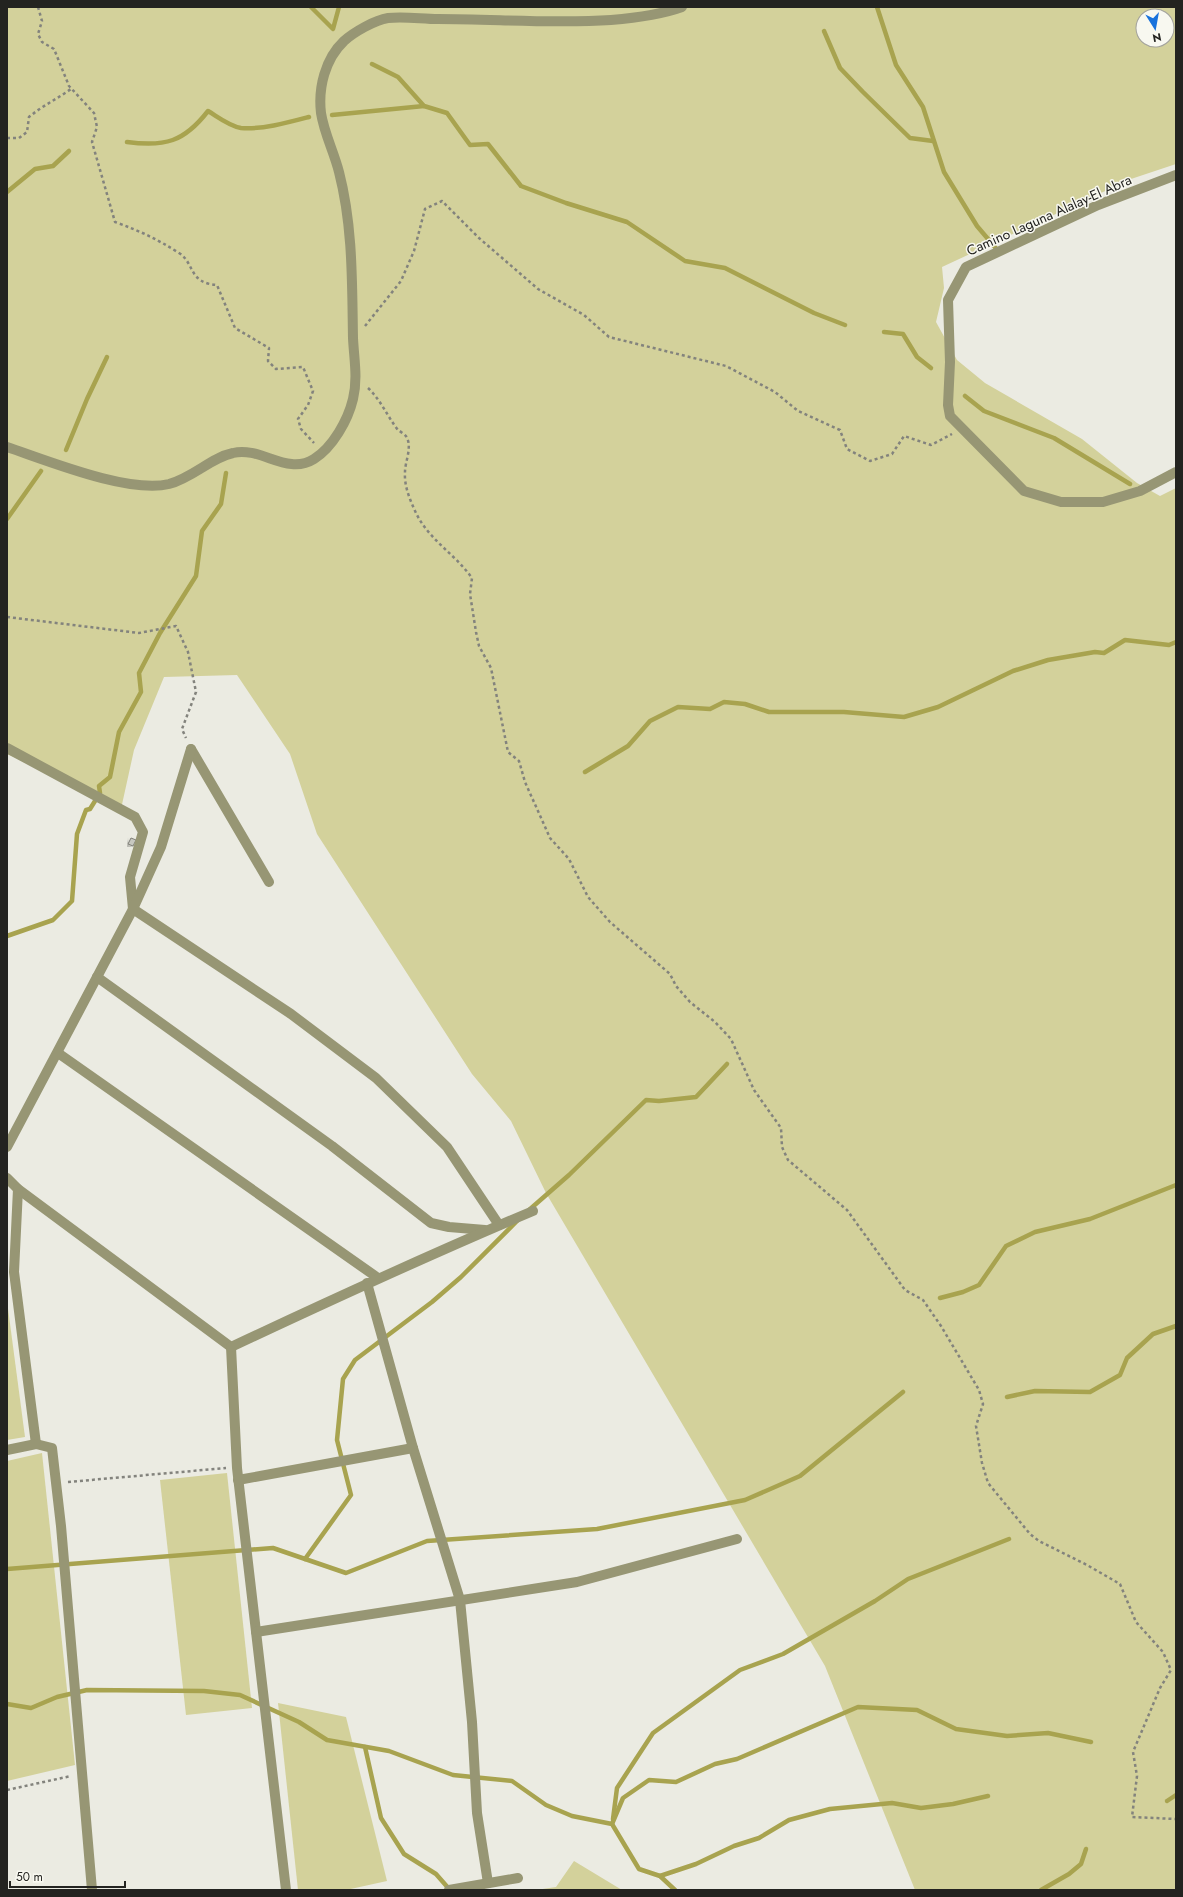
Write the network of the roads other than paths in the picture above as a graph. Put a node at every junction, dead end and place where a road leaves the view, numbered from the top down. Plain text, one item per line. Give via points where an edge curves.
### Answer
1 (682, 7) edge
2 (1176, 175) edge
3 (7, 447) edge
4 (1176, 472) edge
5 (7, 748) edge
6 (268, 882) dead end
7 (133, 909) junction
8 (97, 977) junction
9 (58, 1053) junction
10 (7, 1146) edge
11 (7, 1178) edge
12 (18, 1189) junction
13 (533, 1211) dead end
14 (499, 1225) junction
15 (486, 1230) junction
16 (378, 1278) junction
17 (367, 1283) junction
18 (231, 1347) junction
19 (36, 1444) junction
20 (413, 1448) junction
21 (7, 1450) edge
22 (238, 1480) junction
23 (737, 1539) dead end
24 (460, 1600) junction
25 (256, 1632) junction
26 (518, 1878) dead end
27 (488, 1883) junction
28 (92, 1890) edge
29 (286, 1890) edge
30 (449, 1890) edge

1 - 3 street via 641,17 594,21 386,18 345,40 332,56 322,80 321,112 339,174 349,234 357,378 353,401 344,422 333,441 314,459 294,464 247,452 234,452 188,478 165,485 135,485 93,475
2 - 4 street, Camino Laguna Alalay-El Abra via 1098,205 966,267 948,300 950,416 1024,491 1060,502 1103,502 1140,491
5 - 7 street via 135,817 143,832 130,877
6 - 7 street via 191,749 161,847
7 - 8 street
7 - 14 street via 291,1014 376,1078 448,1147
8 - 9 street
8 - 15 street via 332,1146 431,1223
9 - 10 street
9 - 16 street
11 - 12 street
12 - 18 street
12 - 19 street via 14,1272
13 - 14 street
14 - 15 street
15 - 16 street
16 - 17 street
17 - 18 street
17 - 20 street
18 - 22 street
19 - 21 street
19 - 28 street via 52,1448
20 - 22 street
20 - 24 street
22 - 25 street
23 - 24 street via 577,1582
24 - 25 street
24 - 27 street via 472,1722 477,1813
25 - 29 street
26 - 27 street
27 - 30 street

